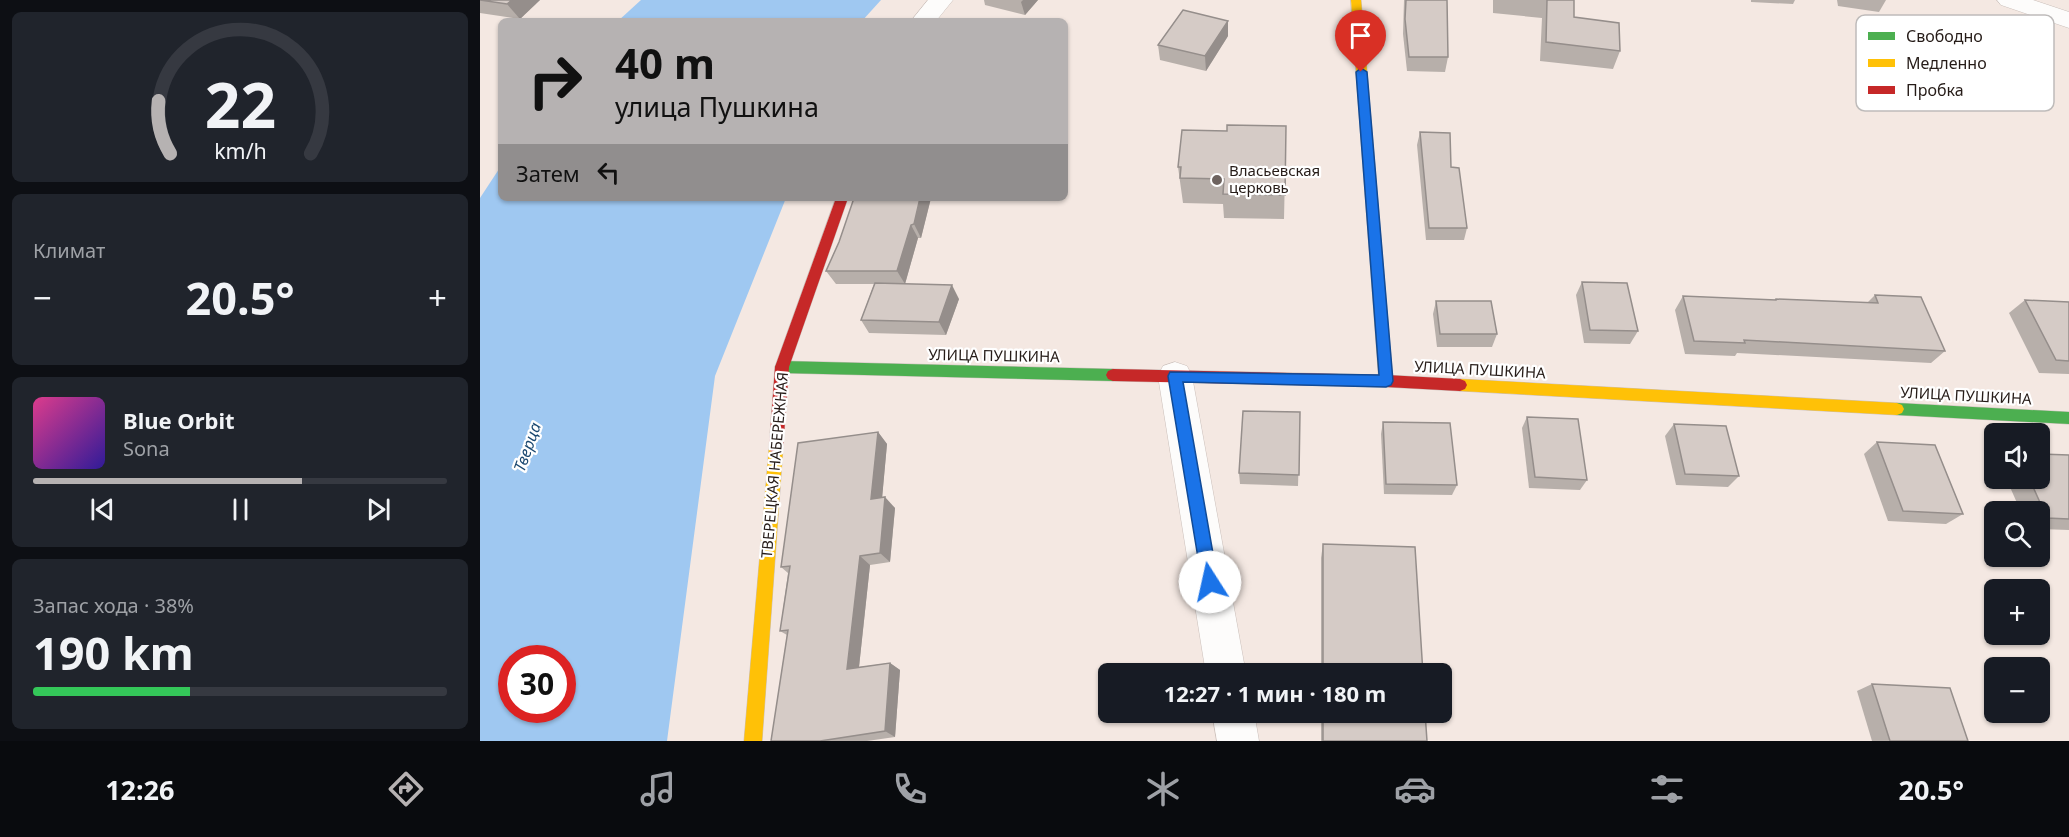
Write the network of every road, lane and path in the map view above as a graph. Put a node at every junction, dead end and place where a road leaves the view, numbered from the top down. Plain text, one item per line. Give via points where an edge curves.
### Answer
1 (941, 0) edge
2 (1356, 0) edge
3 (2009, 0) edge
4 (926, 18) edge
5 (2069, 20) edge
6 (841, 201) edge
7 (782, 367) junction
8 (1175, 376) junction
9 (1386, 381) junction
10 (2069, 418) edge
11 (1224, 663) edge
12 (1235, 723) edge
13 (753, 741) edge
14 (1238, 741) edge

1 - 4 street
2 - 9 street
3 - 5 street
6 - 7 street, ТВЕРЕЦКАЯ НАБЕРЕЖНАЯ
7 - 8 street, УЛИЦА ПУШКИНА
7 - 13 street, ТВЕРЕЦКАЯ НАБЕРЕЖНАЯ
8 - 9 street, УЛИЦА ПУШКИНА
8 - 11 street
9 - 10 street, УЛИЦА ПУШКИНА
12 - 14 street

